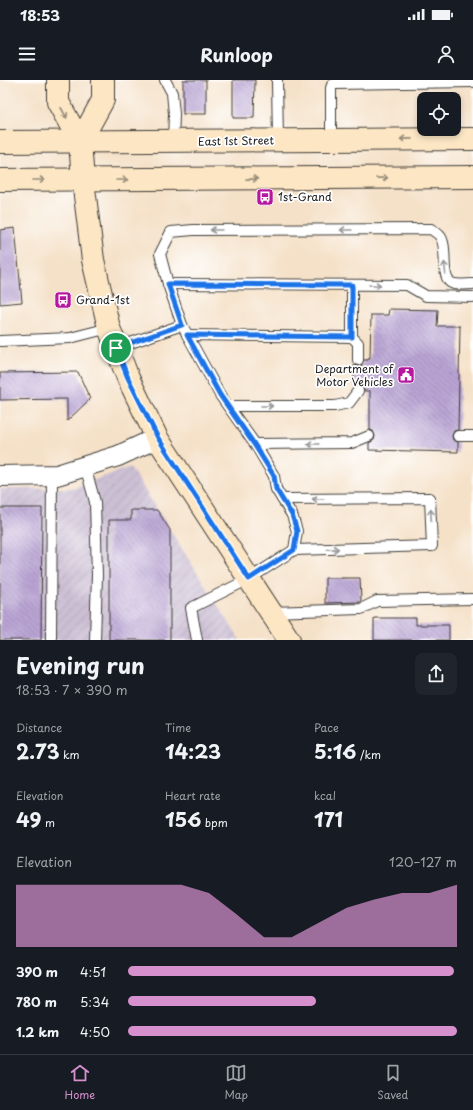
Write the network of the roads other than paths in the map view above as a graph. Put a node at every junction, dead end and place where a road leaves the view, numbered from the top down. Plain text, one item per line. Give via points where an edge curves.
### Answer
1 (58, 80) edge
2 (103, 80) edge
3 (164, 80) edge
4 (277, 80) edge
5 (473, 82) edge
6 (473, 139) edge
7 (278, 140) junction
8 (331, 140) junction
9 (0, 142) edge
10 (80, 142) junction
11 (173, 142) junction
12 (473, 177) edge
13 (0, 180) edge
14 (83, 180) junction
15 (168, 284) junction
16 (473, 284) edge
17 (352, 285) junction
18 (473, 297) edge
19 (182, 325) junction
20 (187, 335) junction
21 (352, 337) junction
22 (112, 338) junction
23 (0, 341) edge
24 (358, 360) dead end
25 (358, 391) dead end
26 (228, 406) junction
27 (369, 436) dead end
28 (458, 436) dead end
29 (473, 436) edge
30 (158, 438) junction
31 (254, 444) junction
32 (86, 466) junction
33 (52, 475) junction
34 (0, 476) edge
35 (282, 499) junction
36 (294, 550) junction
37 (249, 579) junction
38 (473, 599) edge
39 (271, 612) junction
40 (51, 640) edge
41 (96, 640) edge
42 (198, 640) edge
43 (289, 640) edge

1 -> 10 main road via 58,102
2 - 10 main road via 103,100
3 - 11 lane via 172,93
4 - 7 lane
5 - 8 lane via 334,84 331,88
6 -> 8 main road, East 1st Street
7 - 8 main road, East 1st Street
7 - 11 main road, East 1st Street
9 - 10 main road, East 1st Street
10 - 11 main road, East 1st Street
10 - 14 main road
14 -> 12 main road
13 -> 14 main road
14 - 22 main road via 93,260
16 -> 15 lane via 449,282 444,268 444,245 440,235 431,230 171,232 160,254
15 - 17 lane
15 - 19 lane
17 -> 18 lane via 407,285 426,296
17 - 21 lane
19 - 20 lane
19 - 22 lane
20 - 21 lane
20 - 26 lane
21 - 24 lane via 358,344
22 - 23 lane
22 - 30 main road via 128,378
26 -> 25 lane via 335,406 349,403
26 - 31 lane
27 -> 31 lane via 352,443
28 - 29 lane
30 - 32 street via 118,456
30 - 37 main road
31 - 35 lane via 274,476 276,489
32 - 33 street
32 - 41 lane via 95,502
33 - 34 street
33 - 40 lane
35 - 36 lane via 292,515 297,531
36 -> 35 lane via 432,546 430,498
36 - 37 lane
37 - 39 main road
37 - 42 lane via 191,608
38 - 39 lane via 377,601 361,609
39 - 43 main road

